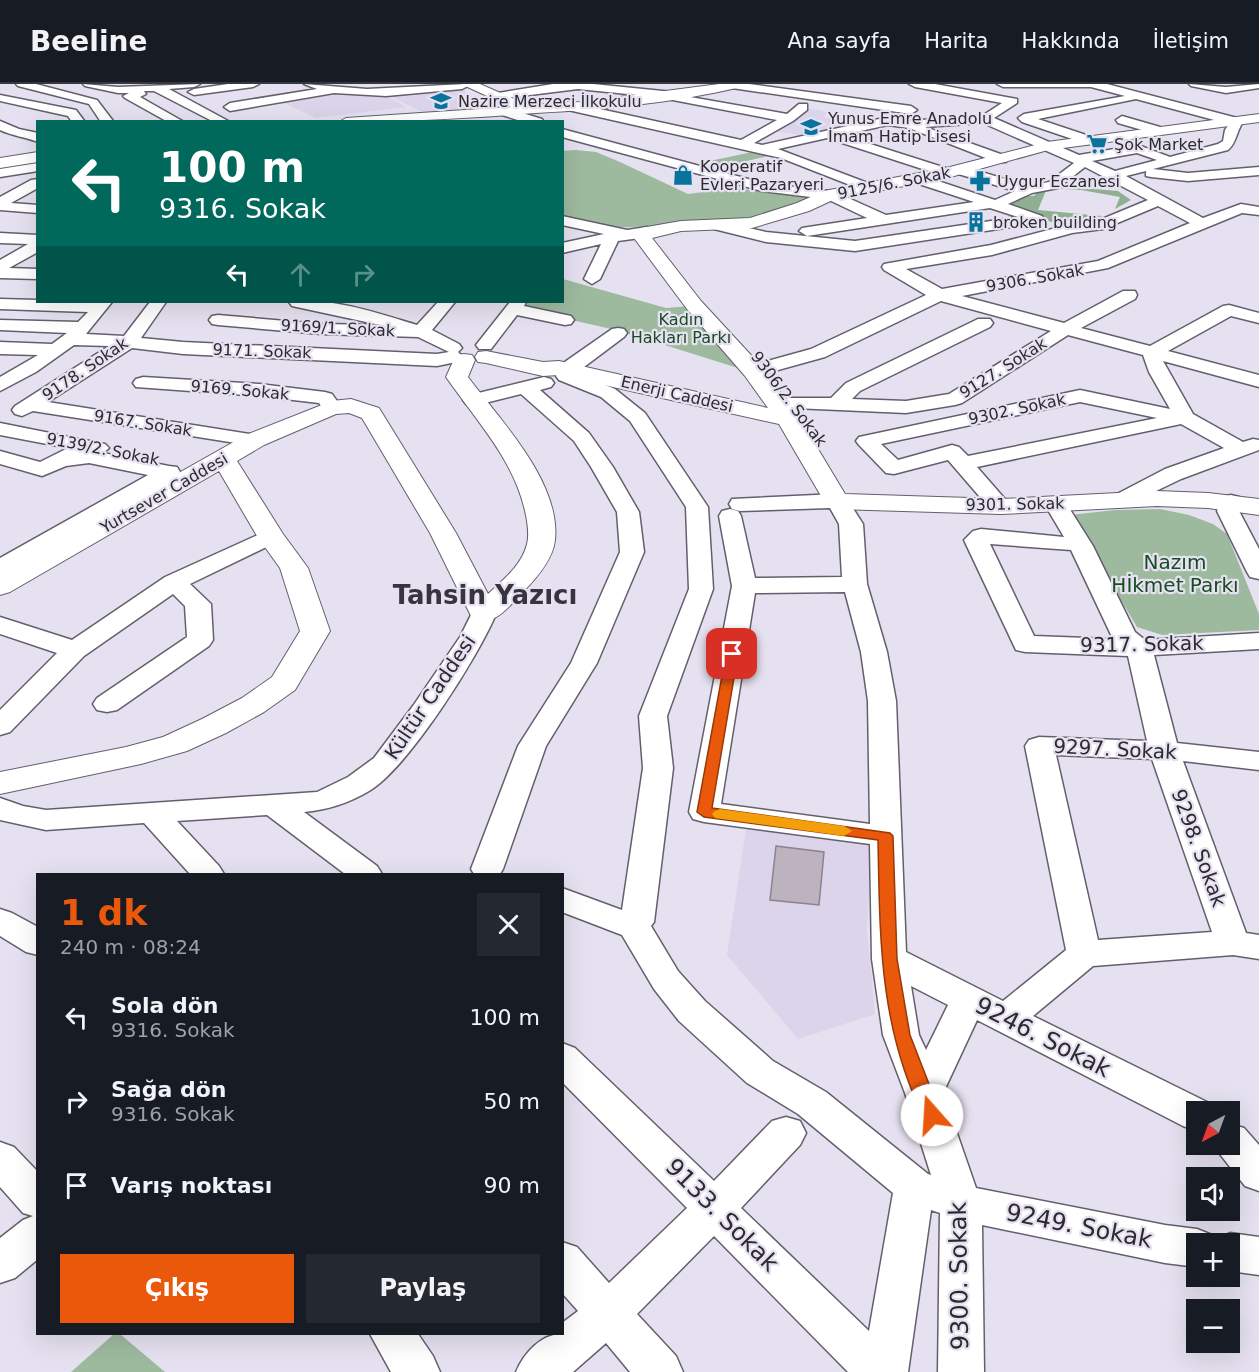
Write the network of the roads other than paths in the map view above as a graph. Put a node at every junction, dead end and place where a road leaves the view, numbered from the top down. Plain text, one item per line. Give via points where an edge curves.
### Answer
1 (22, 84) edge
2 (66, 84) edge
3 (89, 84) edge
4 (253, 84) edge
5 (310, 84) edge
6 (1003, 84) edge
7 (1089, 84) edge
8 (1094, 84) edge
9 (1195, 84) edge
10 (176, 85) edge
11 (462, 85) edge
12 (554, 85) edge
13 (579, 85) edge
14 (731, 85) edge
15 (1049, 85) edge
16 (1259, 85) edge
17 (151, 86) edge
18 (912, 87) edge
19 (194, 88) edge
20 (701, 88) edge
21 (41, 89) junction
22 (123, 90) junction
23 (332, 90) junction
24 (886, 94) dead end
25 (498, 96) junction
26 (668, 96) junction
27 (1138, 97) junction
28 (0, 98) edge
29 (82, 99) junction
30 (921, 99) dead end
31 (1013, 101) junction
32 (610, 102) junction
33 (711, 105) junction
34 (227, 106) junction
35 (568, 106) junction
36 (803, 107) junction
37 (955, 107) junction
38 (199, 109) junction
39 (653, 109) dead end
40 (997, 109) junction
41 (503, 111) junction
42 (830, 111) dead end
43 (0, 114) edge
44 (164, 114) junction
45 (849, 115) dead end
46 (250, 116) dead end
47 (534, 117) edge
48 (789, 118) junction
49 (1024, 118) junction
50 (1259, 118) edge
51 (985, 119) junction
52 (28, 120) edge
53 (77, 120) edge
54 (112, 120) edge
55 (174, 120) edge
56 (220, 120) edge
57 (393, 120) edge
58 (518, 120) edge
59 (1122, 120) dead end
60 (888, 122) junction
61 (1237, 122) junction
62 (655, 124) junction
63 (0, 125) edge
64 (905, 125) junction
65 (746, 126) dead end
66 (769, 130) junction
67 (1156, 130) junction
68 (17, 133) junction
69 (564, 134) edge
70 (829, 135) junction
71 (36, 138) edge
72 (36, 140) edge
73 (1087, 140) junction
74 (5, 141) edge
75 (1047, 146) junction
76 (754, 151) junction
77 (36, 157) edge
78 (1001, 159) junction
79 (1172, 160) junction
80 (1081, 161) junction
81 (0, 163) edge
82 (679, 165) junction
83 (738, 166) dead end
84 (36, 167) edge
85 (953, 171) junction
86 (1131, 171) junction
87 (1259, 171) edge
88 (0, 173) edge
89 (708, 173) junction
90 (1114, 175) junction
91 (1188, 177) junction
92 (918, 179) junction
93 (0, 181) edge
94 (36, 183) edge
95 (36, 184) edge
96 (862, 188) junction
97 (1028, 190) junction
98 (956, 193) junction
99 (830, 195) junction
100 (924, 197) dead end
101 (1159, 200) junction
102 (1247, 202) edge
103 (0, 205) edge
104 (993, 205) junction
105 (802, 207) junction
106 (36, 209) edge
107 (925, 214) junction
108 (882, 219) junction
109 (1036, 219) junction
110 (0, 220) edge
111 (564, 221) edge
112 (36, 222) edge
113 (1202, 224) junction
114 (719, 226) junction
115 (838, 226) junction
116 (1071, 229) junction
117 (958, 231) junction
118 (647, 232) junction
119 (620, 236) junction
120 (766, 237) junction
121 (0, 238) edge
122 (36, 240) edge
123 (908, 240) junction
124 (1029, 242) junction
125 (36, 246) edge
126 (564, 248) edge
127 (1050, 249) dead end
128 (992, 250) junction
129 (1138, 250) junction
130 (1071, 255) dead end
131 (942, 258) junction
132 (1102, 265) junction
133 (0, 267) edge
134 (0, 273) edge
135 (36, 274) edge
136 (592, 279) dead end
137 (939, 295) junction
138 (1129, 295) dead end
139 (157, 303) edge
140 (247, 303) edge
141 (386, 303) edge
142 (446, 303) edge
143 (0, 304) edge
144 (102, 304) edge
145 (322, 304) edge
146 (515, 305) edge
147 (370, 317) junction
148 (1259, 318) edge
149 (218, 320) junction
150 (565, 320) dead end
151 (984, 323) dead end
152 (0, 325) edge
153 (283, 326) junction
154 (1064, 330) junction
155 (421, 332) junction
156 (618, 333) dead end
157 (70, 339) junction
158 (129, 342) junction
159 (0, 348) edge
160 (183, 348) junction
161 (296, 352) junction
162 (472, 353) junction
163 (1150, 353) junction
164 (757, 362) junction
165 (564, 371) junction
166 (3, 381) edge
167 (1259, 381) edge
168 (143, 383) junction
169 (526, 388) junction
170 (259, 390) junction
171 (473, 400) junction
172 (838, 402) junction
173 (30, 405) junction
174 (119, 406) junction
175 (332, 408) junction
176 (791, 411) junction
177 (1185, 418) junction
178 (0, 427) edge
179 (926, 428) junction
180 (255, 440) junction
181 (88, 446) junction
182 (1250, 446) edge
183 (0, 457) edge
184 (958, 458) junction
185 (64, 460) junction
186 (215, 463) junction
187 (1125, 499) junction
188 (1056, 505) junction
189 (1000, 506) junction
190 (1229, 506) junction
191 (1259, 507) edge
192 (849, 509) junction
193 (1259, 517) edge
194 (271, 536) junction
195 (1066, 544) dead end
196 (0, 568) edge
197 (1259, 572) edge
198 (174, 582) junction
199 (855, 584) junction
200 (0, 586) edge
201 (744, 586) junction
202 (483, 614) junction
203 (0, 625) edge
204 (1259, 641) edge
205 (1138, 648) junction
206 (75, 650) junction
207 (874, 652) joint
208 (107, 704) dead end
209 (0, 726) edge
210 (1164, 750) junction
211 (1259, 761) edge
212 (0, 783) edge
213 (272, 803) junction
214 (0, 808) edge
215 (152, 813) junction
216 (885, 836) junction
217 (206, 873) edge
218 (365, 873) edge
219 (488, 873) edge
220 (564, 900) edge
221 (0, 921) edge
222 (634, 927) junction
223 (36, 942) edge
224 (1246, 945) edge
225 (1084, 954) junction
226 (889, 959) junction
227 (968, 1000) junction
228 (1005, 1019) junction
229 (564, 1060) edge
230 (924, 1093) junction
231 (1186, 1110) edge
232 (786, 1133) dead end
233 (1240, 1152) edge
234 (0, 1159) edge
235 (1259, 1174) edge
236 (914, 1186) junction
237 (36, 1198) edge
238 (961, 1203) junction
239 (715, 1208) junction
240 (36, 1235) edge
241 (1186, 1246) edge
242 (1240, 1253) edge
243 (1259, 1256) edge
244 (564, 1263) edge
245 (0, 1264) edge
246 (609, 1312) junction
247 (393, 1335) edge
248 (875, 1368) edge
249 (417, 1372) edge
250 (539, 1372) edge
251 (660, 1372) edge
252 (961, 1372) edge

1 - 21 street
2 - 21 street
3 - 22 street
4 - 19 street
5 - 23 street
6 - 15 street
7 - 15 street
8 - 27 street
9 - 16 street via 1226,90
10 - 17 street
10 - 19 street
11 - 23 street via 361,94
11 - 25 main road
11 - 41 main road
12 - 13 street
12 - 25 street
13 - 26 street
14 - 20 main road
14 - 37 street
15 - 31 street
17 - 22 street
17 - 38 street
18 - 37 street
19 - 34 street
20 - 26 main road
20 - 36 street
21 - 29 street
22 - 29 street
22 - 44 street via 140,94 129,96
23 - 34 street
24 - 30 street
25 - 47 main road
26 - 32 main road
26 - 33 street
27 - 49 street
27 - 61 street
28 - 53 street via 72,113
29 - 54 street via 93,102
31 - 37 street
31 - 40 street
32 - 35 main road
32 - 39 street
33 - 48 street
33 - 62 street
34 - 38 street
34 - 46 street
35 - 47 main road
35 - 62 street
36 - 42 street
36 - 48 street
37 - 51 street
37 - 64 street
38 - 44 street
38 - 56 street
40 - 49 street
40 - 51 street
41 - 47 main road
41 - 57 main road
41 - 58 street
43 - 52 street
44 - 55 street
45 - 60 street
48 - 66 street
49 - 73 street
50 - 61 main road, 9125/6. Sokak
51 - 75 street
59 - 67 street
60 - 64 street
60 - 70 street
61 - 67 main road, 9125/6. Sokak
61 - 79 street via 1223,147
62 - 76 street
63 - 68 street
64 - 78 street
65 - 66 street
66 - 76 street
67 - 73 main road, 9125/6. Sokak
68 - 71 street via 29,133
68 - 74 street
69 - 82 street
70 - 76 street
70 - 85 street
72 - 74 street
73 - 75 main road, 9125/6. Sokak
75 - 78 main road, 9125/6. Sokak
75 - 80 street
76 - 82 street
76 - 96 street via 784,155
77 - 81 main road
78 - 85 main road, 9125/6. Sokak
79 - 80 street via 1138,149
79 - 86 street
80 - 90 street
80 - 97 street via 1053,185
82 - 89 street
83 - 89 street
84 - 88 street
85 - 92 main road, 9125/6. Sokak
85 - 97 street
86 - 90 street
86 - 91 street
87 - 91 street
89 - 99 street via 762,187
90 - 101 street
91 - 102 street
92 - 96 main road, 9125/6. Sokak
92 - 98 street
93 - 94 street
95 - 103 street
96 - 99 main road, 9125/6. Sokak
96 - 107 street
97 - 104 street
98 - 100 street
98 - 104 street
99 - 105 main road, 9125/6. Sokak
99 - 108 street
101 - 113 street
101 - 116 street via 1098,226
102 - 113 street, 9306. Sokak
103 - 106 street
104 - 107 street
104 - 109 street
105 - 114 main road, 9125/6. Sokak via 752,223
105 - 115 street
107 - 108 street
107 - 117 street
108 - 115 street
109 - 116 street
109 - 117 street
110 - 112 street
111 - 119 street
113 - 129 street, 9306. Sokak
114 - 118 main road, 9125/6. Sokak via 681,226
114 - 120 street
115 - 120 street
116 - 124 street
116 - 129 street
117 - 123 street
117 - 128 street
118 - 119 street, 9125/6. Sokak
118 - 164 main road, 9306/2. Sokak via 643,237 694,305
119 - 126 street, 9125/6. Sokak
119 - 136 street
120 - 123 street via 855,246
121 - 122 street
123 - 131 street
124 - 127 street
124 - 128 street
125 - 133 street
128 - 131 street
129 - 132 street, 9306. Sokak
130 - 132 street
131 - 137 street via 890,267
132 - 137 street, 9306. Sokak
134 - 135 street
137 - 154 street
137 - 164 street, 9306. Sokak via 818,353
138 - 154 street, 9127. Sokak
139 - 158 street, 9178. Sokak
140 - 149 street
141 - 147 street
142 - 155 street
143 - 144 street
144 - 157 street
145 - 147 street
145 - 153 street
146 - 150 street
146 - 162 street
147 - 155 street
148 - 163 street via 1229,310
149 - 153 street, 9169/1. Sokak
149 - 160 street
151 - 172 street via 853,387
152 - 157 street
153 - 155 street, 9169/1. Sokak
154 - 163 street
154 - 172 street, 9127. Sokak via 955,399 906,406
155 - 162 street, 9169/1. Sokak
156 - 165 street
157 - 158 street, 9171. Sokak
157 - 159 street
157 - 166 street
158 - 160 street, 9171. Sokak
158 - 173 street, 9178. Sokak
160 - 161 street, 9171. Sokak
160 - 168 street
161 - 162 street, 9171. Sokak via 437,360
161 - 170 street
162 - 165 main road, Enerji Caddesi
162 - 171 main road via 457,377
163 - 167 street
163 - 177 street
164 - 176 main road, 9306/2. Sokak
165 - 169 street
165 - 176 main road, Enerji Caddesi
165 - 222 street via 608,393 638,417 697,507 701,589 653,716 658,768
168 - 170 street, 9169. Sokak
168 - 174 street
169 - 171 street
169 - 219 street via 582,437 628,512 632,552 584,663 532,746
170 - 175 street, 9169. Sokak via 325,398
171 - 202 main road via 504,438 529,482 540,513 542,544 525,574
172 - 176 street, 9127. Sokak
173 - 174 street, 9167. Sokak
173 - 178 street, 9178. Sokak
174 - 180 street, 9167. Sokak
175 - 180 main road, Yurtsever Caddesi
175 - 202 main road, Kültür Caddesi via 351,406 371,413 443,533
176 - 192 main road, 9306/2. Sokak
177 - 179 street, 9302. Sokak via 1080,396
177 - 182 street
177 - 184 street, 9302. Sokak
178 - 181 street, 9139/2. Sokak
179 - 184 street
179 - 184 street, 9302. Sokak via 866,441 894,468
180 - 186 main road, Yurtsever Caddesi
181 - 185 street
181 - 186 street, 9139/2. Sokak
182 - 187 street via 1173,474
183 - 185 street via 42,470
184 - 189 street
185 - 196 street via 89,458 169,472
186 - 194 main road
186 - 200 main road, Yurtsever Caddesi
187 - 188 main road, 9301. Sokak
187 - 190 main road, 9301. Sokak
188 - 189 main road, 9301. Sokak
188 - 205 street via 1081,546 1124,636
189 - 192 main road, 9301. Sokak
190 - 191 main road, 9301. Sokak
190 - 193 main road, 9301. Sokak
190 - 197 street
192 - 199 street, 9306/2. Sokak
192 - 201 street via 735,510
194 - 198 street
194 - 212 main road via 294,568 315,631 284,683 253,705 175,744
195 - 205 street, 9317. Sokak via 981,536 976,540 1025,644
198 - 206 street
198 - 208 street via 198,604 200,640
199 - 201 street
199 - 207 street, 9306/2. Sokak
201 - 216 street via 704,812
202 - 213 street, Kültür Caddesi via 424,711 384,764 359,783 322,801
203 - 206 street
204 - 205 street, 9317. Sokak
205 - 210 street, 9298. Sokak
206 - 209 street
207 - 216 street, 9300. Sokak via 882,701
210 - 211 street, 9297. Sokak
210 - 224 street, 9298. Sokak
210 - 225 street, 9297. Sokak via 1039,746
213 - 215 street, Kültür Caddesi
213 - 218 street
214 - 215 street, Kültür Caddesi via 46,820
215 - 217 street
216 - 226 street, 9300. Sokak
220 - 222 street
221 - 223 street
222 - 236 street, 9249. Sokak via 666,980 692,1011 760,1072 812,1103
224 - 225 street
225 - 228 street
226 - 227 street, 9246. Sokak
226 - 230 street, 9300. Sokak via 901,1035
227 - 228 street, 9246. Sokak
227 - 230 street
228 - 231 street, 9246. Sokak
229 - 239 street, 9133. Sokak
230 - 238 street, 9300. Sokak
232 - 239 street
233 - 235 street
234 - 237 street
236 - 238 street, 9249. Sokak
236 - 248 street
238 - 241 street, 9249. Sokak
238 - 252 street, 9300. Sokak
239 - 246 street
239 - 248 street, 9133. Sokak
240 - 245 street
242 - 243 street
244 - 246 street
246 - 250 street
246 - 251 street
247 - 249 street

